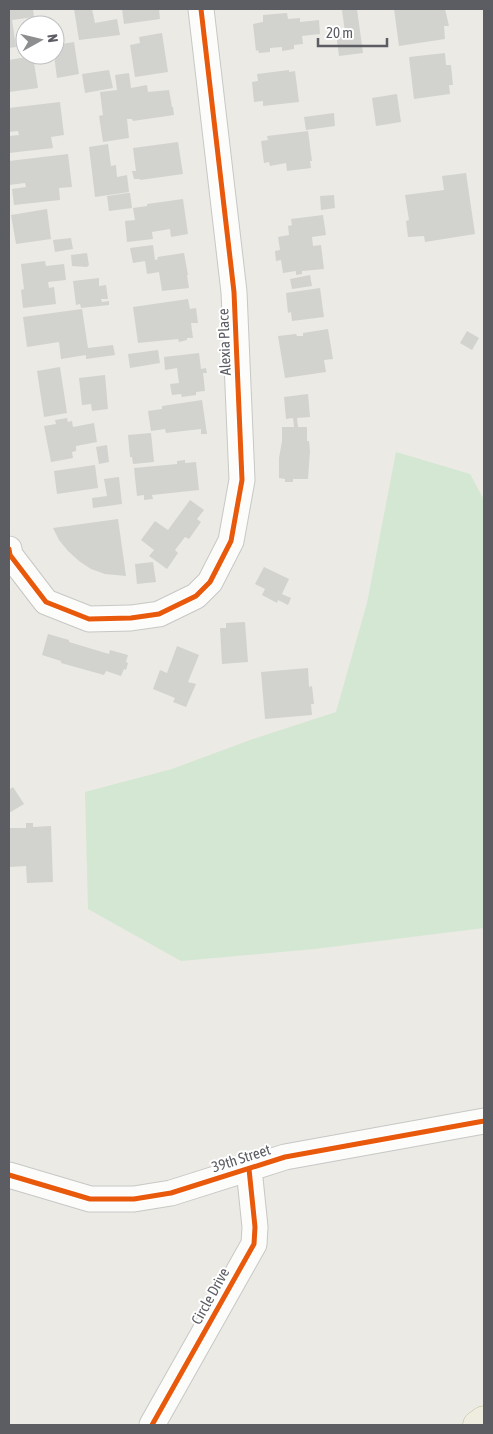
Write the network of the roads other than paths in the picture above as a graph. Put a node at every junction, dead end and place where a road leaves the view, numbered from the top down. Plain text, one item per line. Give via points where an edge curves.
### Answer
1 (201, 9) edge
2 (9, 549) edge
3 (484, 1121) edge
4 (249, 1169) junction
5 (9, 1175) edge
6 (484, 1420) edge
7 (152, 1425) edge
8 (477, 1425) edge

1 - 2 street, Alexia Place via 234,292 242,480 231,541 210,582 196,596 159,614 131,618 89,619 46,602 10,555
3 - 4 street, 39th Street via 285,1156
4 - 5 street, 39th Street via 171,1193 134,1199 90,1199
4 - 7 street, Circle Drive via 254,1244
6 - 8 highway

